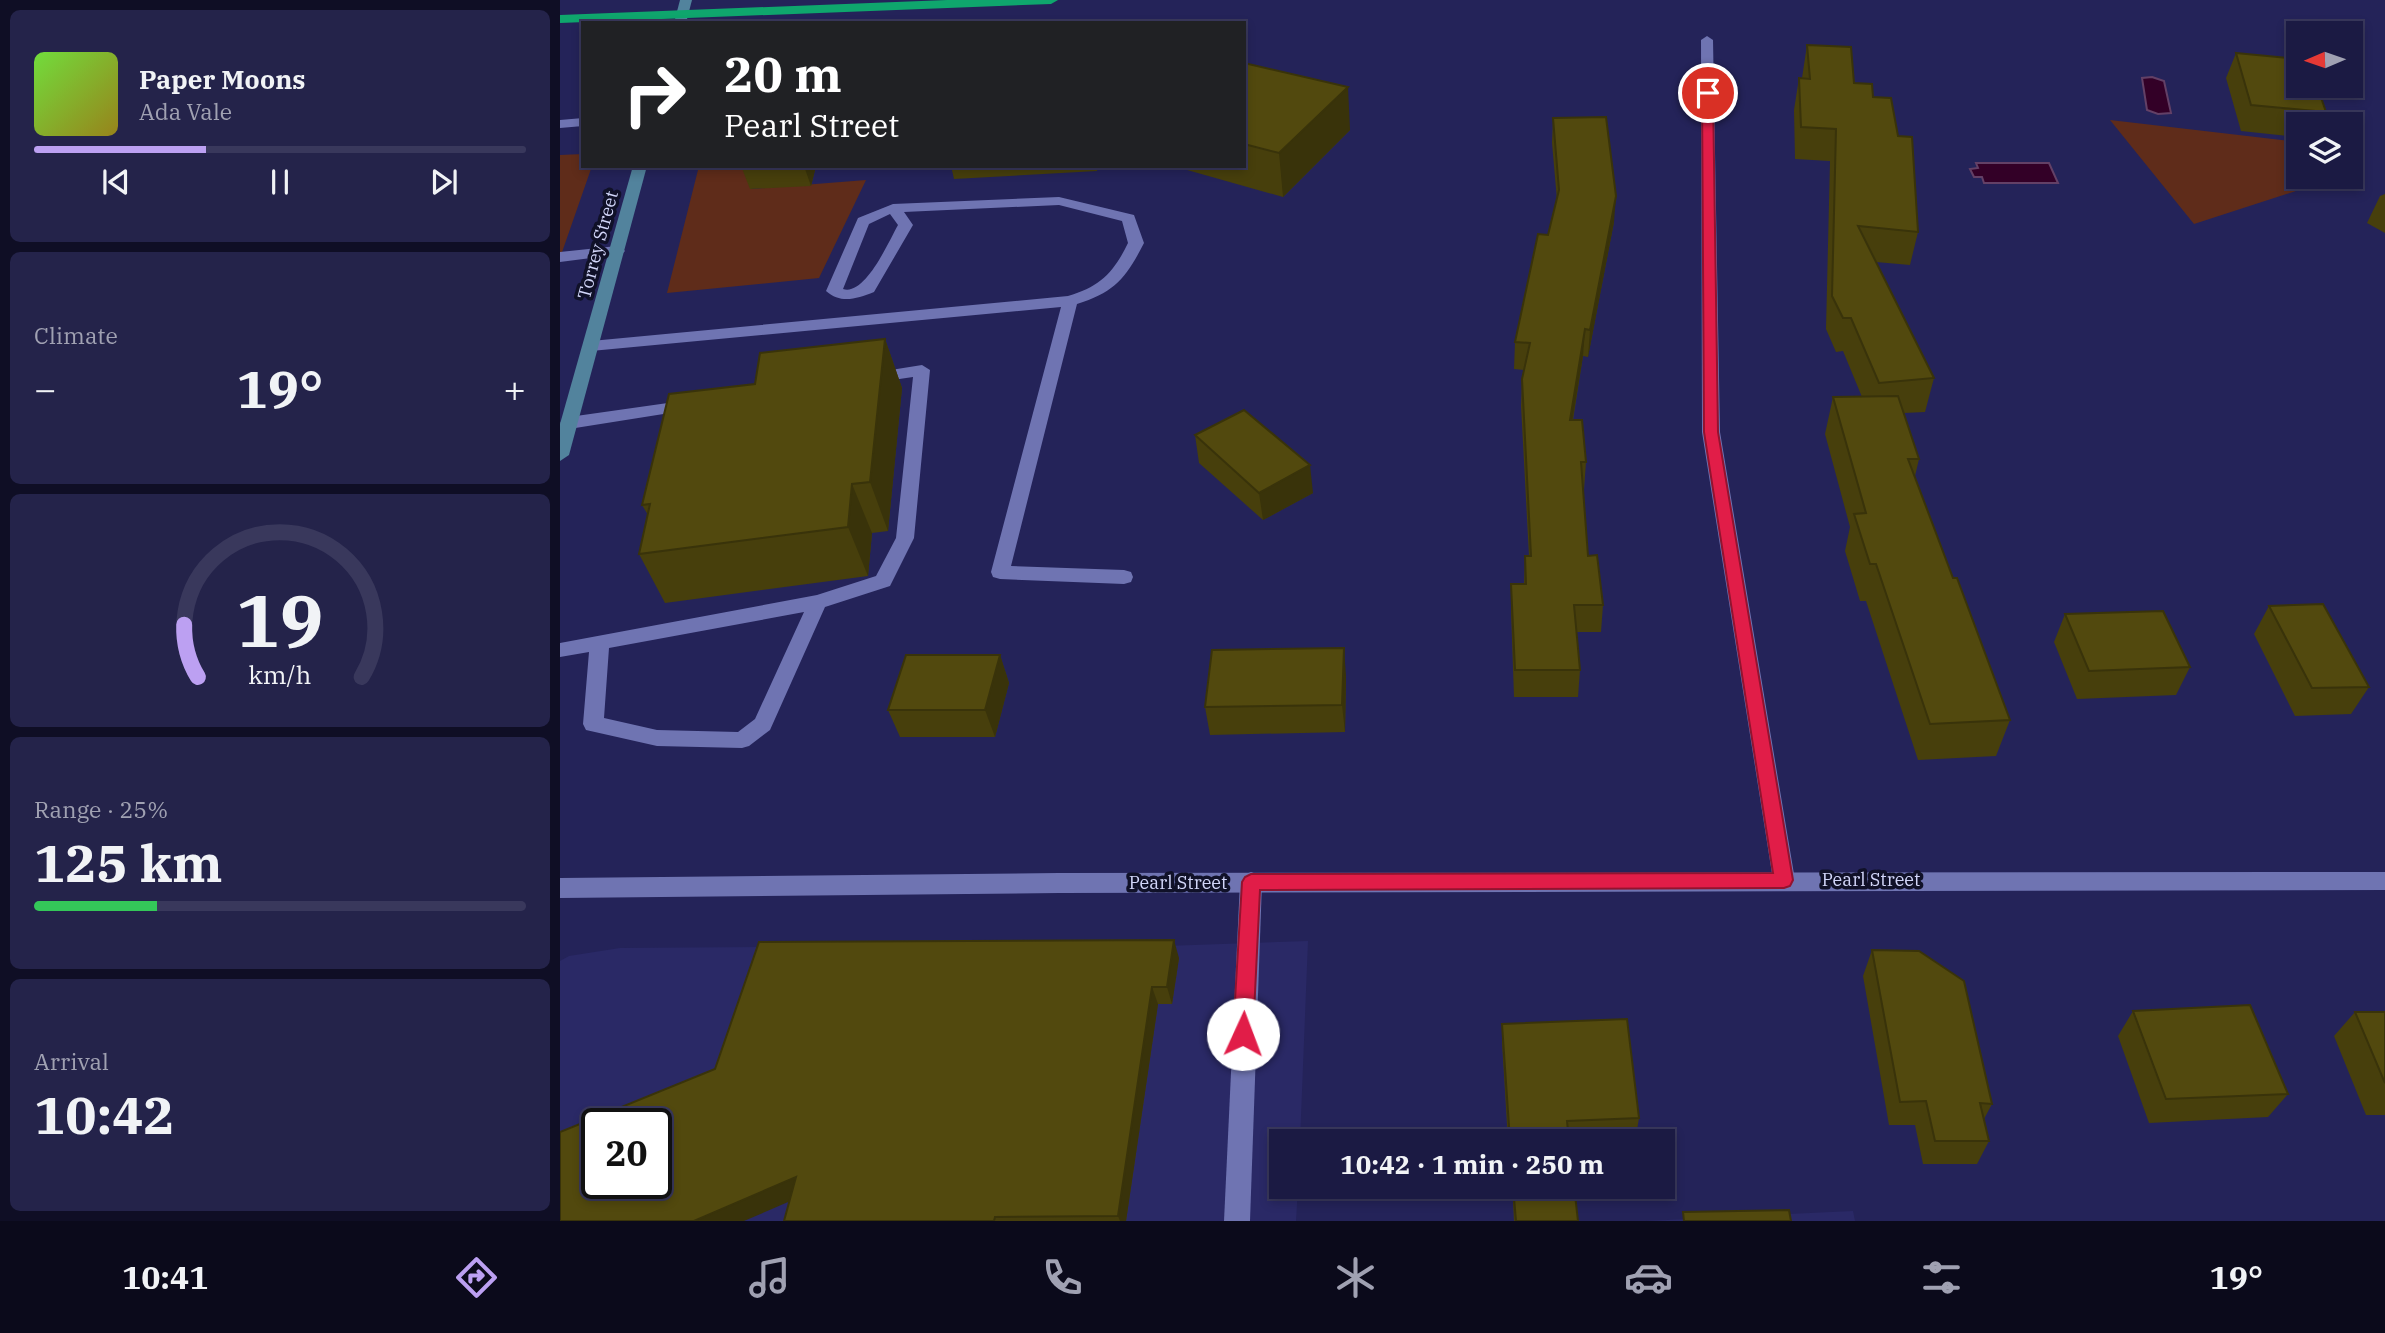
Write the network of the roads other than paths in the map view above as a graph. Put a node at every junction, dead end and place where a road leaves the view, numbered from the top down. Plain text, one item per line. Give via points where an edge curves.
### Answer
1 (686, 0) edge
2 (1051, 0) edge
3 (560, 19) edge
4 (681, 21) edge
5 (1707, 40) dead end
6 (581, 122) edge
7 (560, 124) edge
8 (639, 168) edge
9 (893, 208) junction
10 (617, 251) junction
11 (560, 257) edge
12 (849, 296) junction
13 (1070, 301) junction
14 (838, 321) junction
15 (590, 346) junction
16 (854, 380) edge
17 (705, 402) edge
18 (569, 422) junction
19 (560, 455) edge
20 (1124, 577) dead end
21 (818, 602) junction
22 (600, 643) junction
23 (560, 650) edge
24 (1784, 880) junction
25 (2385, 881) edge
26 (1251, 882) junction
27 (560, 888) edge
28 (1237, 1221) edge

1 - 4 main road
2 - 3 highway
5 - 24 street via 1711,432
6 - 7 street
8 - 10 main road, Torrey Street
9 - 12 street via 906,225 868,289
9 - 12 street via 863,221 834,290
9 - 13 street via 1059,201 1129,218 1136,243 1120,276 1094,294
10 - 11 street
10 - 15 main road, Torrey Street
12 - 14 street
13 - 14 street
13 - 20 street via 1000,572
14 - 15 street
15 - 18 main road, Torrey Street
16 - 21 street via 922,370 905,538 883,581
17 - 18 street
18 - 19 main road, Torrey Street
21 - 22 street
21 - 22 street via 762,724 742,740 657,738 593,724
22 - 23 street
24 - 25 street, Pearl Street
24 - 26 street, Pearl Street
26 - 27 street, Pearl Street
26 - 28 street

